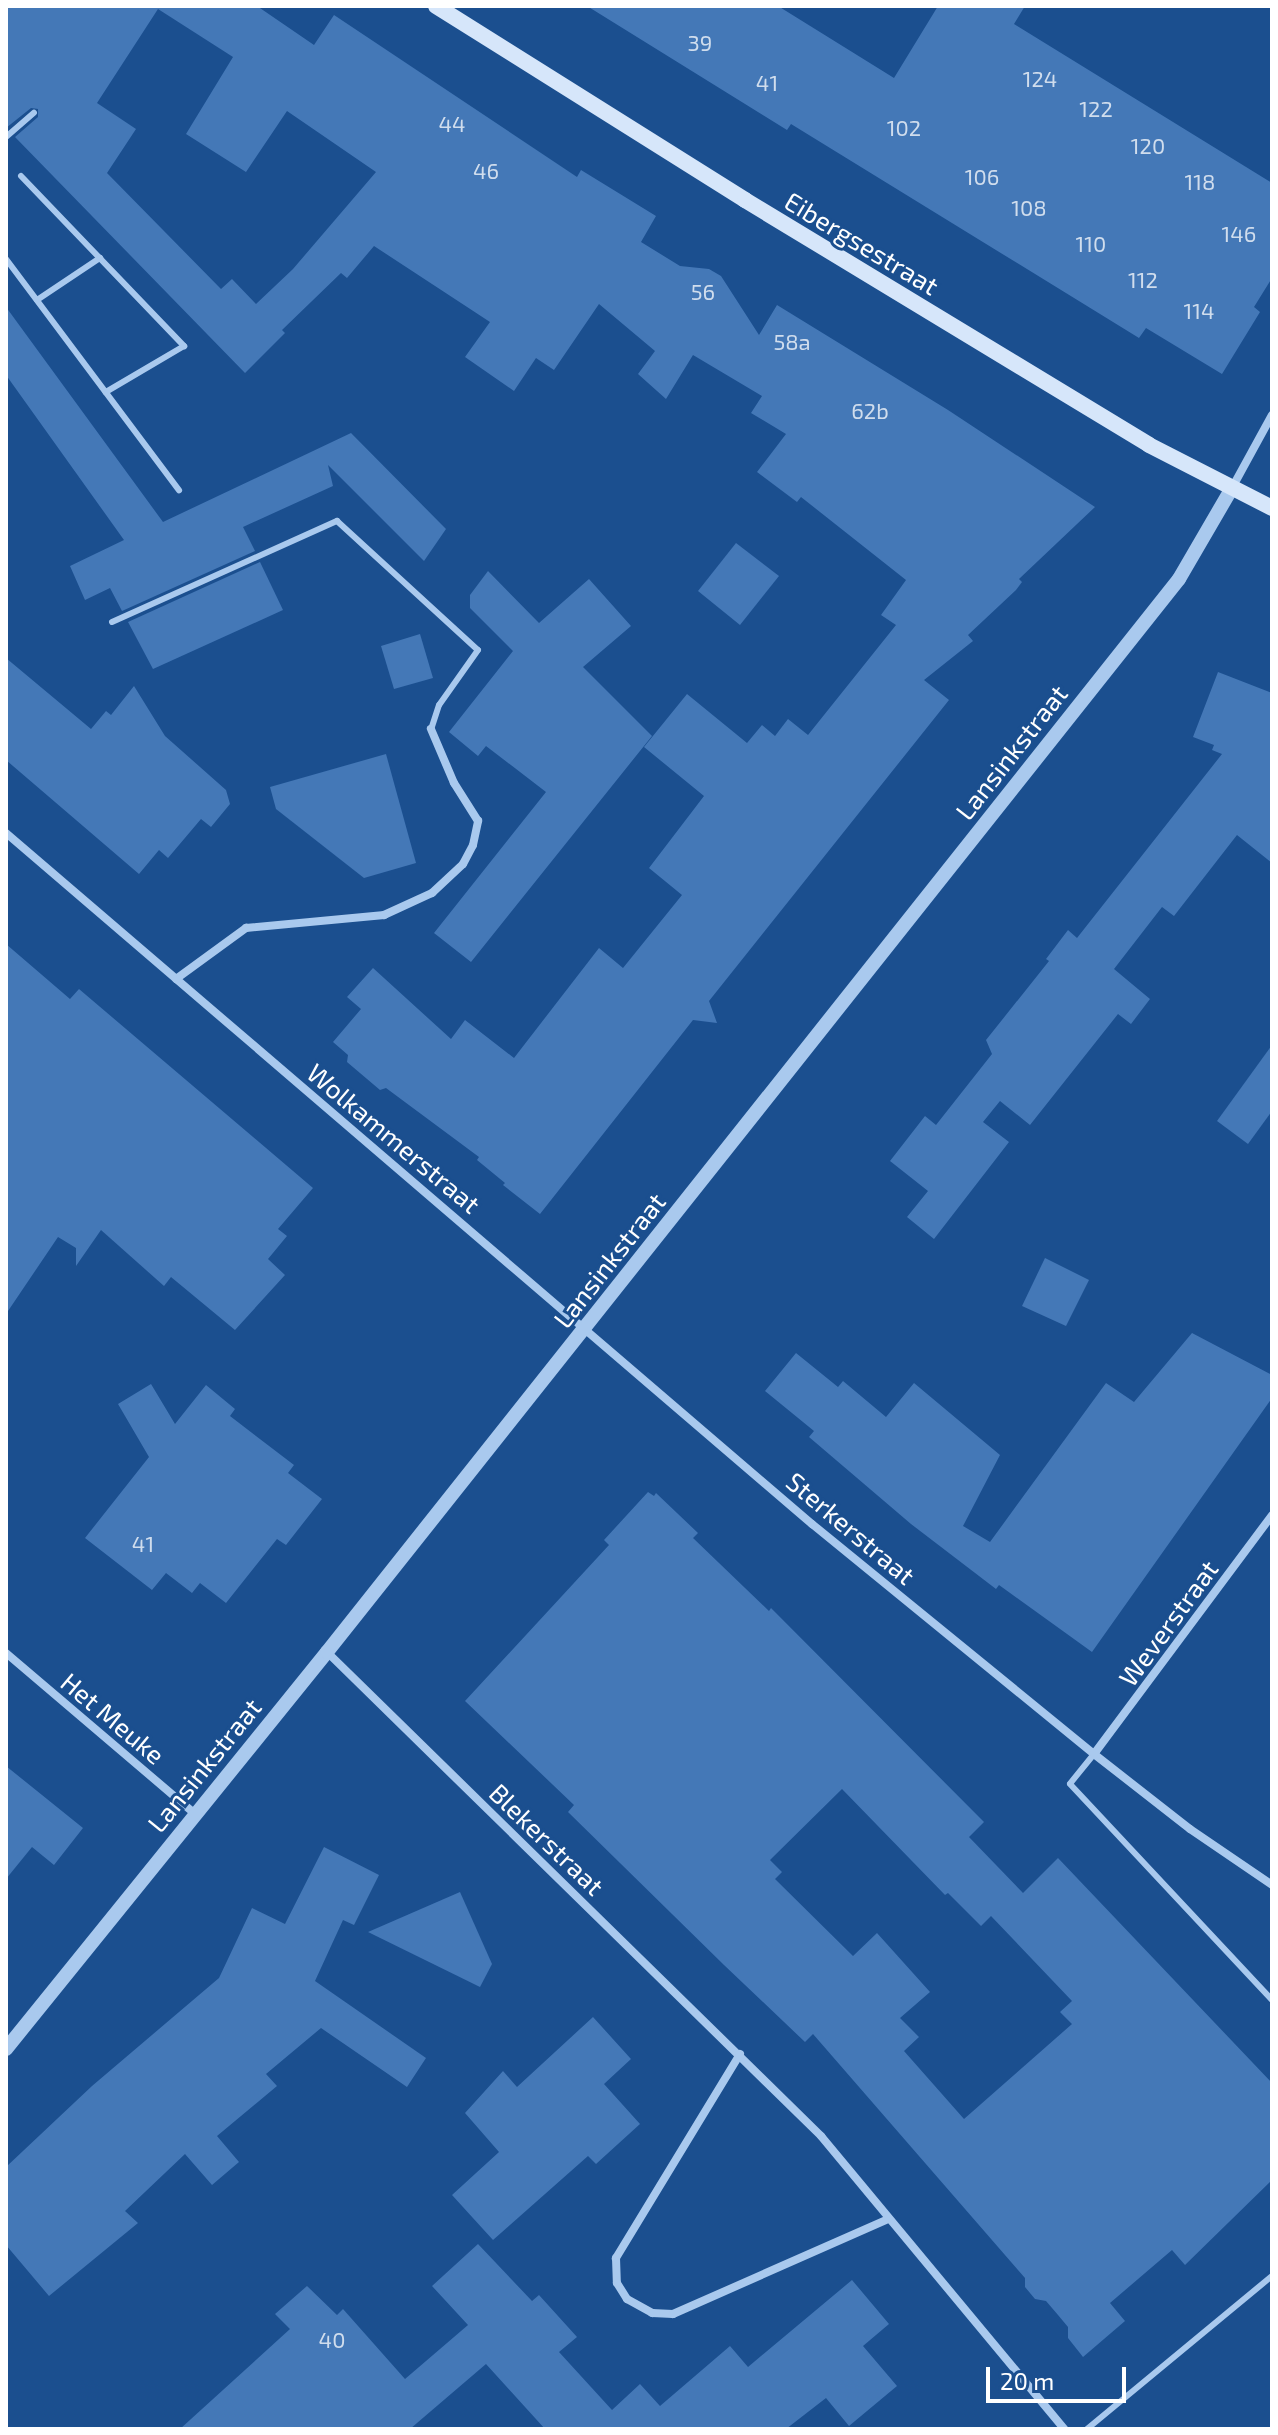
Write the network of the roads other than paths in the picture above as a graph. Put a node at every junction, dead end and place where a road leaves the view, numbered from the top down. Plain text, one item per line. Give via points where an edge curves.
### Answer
1 (436, 6) edge
2 (34, 113) dead end
3 (6, 137) edge
4 (21, 176) dead end
5 (100, 258) junction
6 (6, 259) edge
7 (37, 300) junction
8 (106, 392) junction
9 (1272, 415) edge
10 (1232, 488) junction
11 (179, 490) dead end
12 (1272, 508) edge
13 (112, 622) dead end
14 (431, 729) joint
15 (6, 833) edge
16 (176, 979) junction
17 (586, 1328) junction
18 (1272, 1515) edge
19 (327, 1652) junction
20 (6, 1653) edge
21 (1094, 1754) junction
22 (194, 1813) junction
23 (1272, 1885) edge
24 (1272, 2000) edge
25 (6, 2049) edge
26 (740, 2054) junction
27 (888, 2219) junction
28 (1272, 2276) edge
29 (1064, 2429) edge
30 (1087, 2429) edge

1 - 10 main road, Eibergsestraat via 1135,437
2 - 3 lane
4 - 5 lane
5 - 7 lane
5 - 8 lane via 184,346
6 - 7 lane
7 - 8 lane
8 - 11 lane
9 - 10 street
10 - 12 main road, Eibergsestraat
10 - 17 street, Lansinkstraat via 1179,579
13 - 14 lane via 337,521 478,650 439,705
14 - 16 street via 454,783 478,821 463,864 432,893 384,915 246,928
15 - 16 street, Wolkammerstraat
16 - 17 street, Wolkammerstraat
17 - 19 street, Lansinkstraat
17 - 21 street, Sterkerstraat via 812,1524
18 - 21 street, Weverstraat
19 - 22 street, Lansinkstraat
19 - 26 street, Blekerstraat
20 - 22 street, Het Meuke
21 - 23 street, Sterkerstraat
21 - 24 lane via 1070,1784
22 - 25 street, Lansinkstraat
26 - 27 street, Blekerstraat via 821,2136
26 - 27 street via 616,2258 617,2283 627,2299 652,2313 673,2314
27 - 29 street, Blekerstraat
28 - 30 lane

